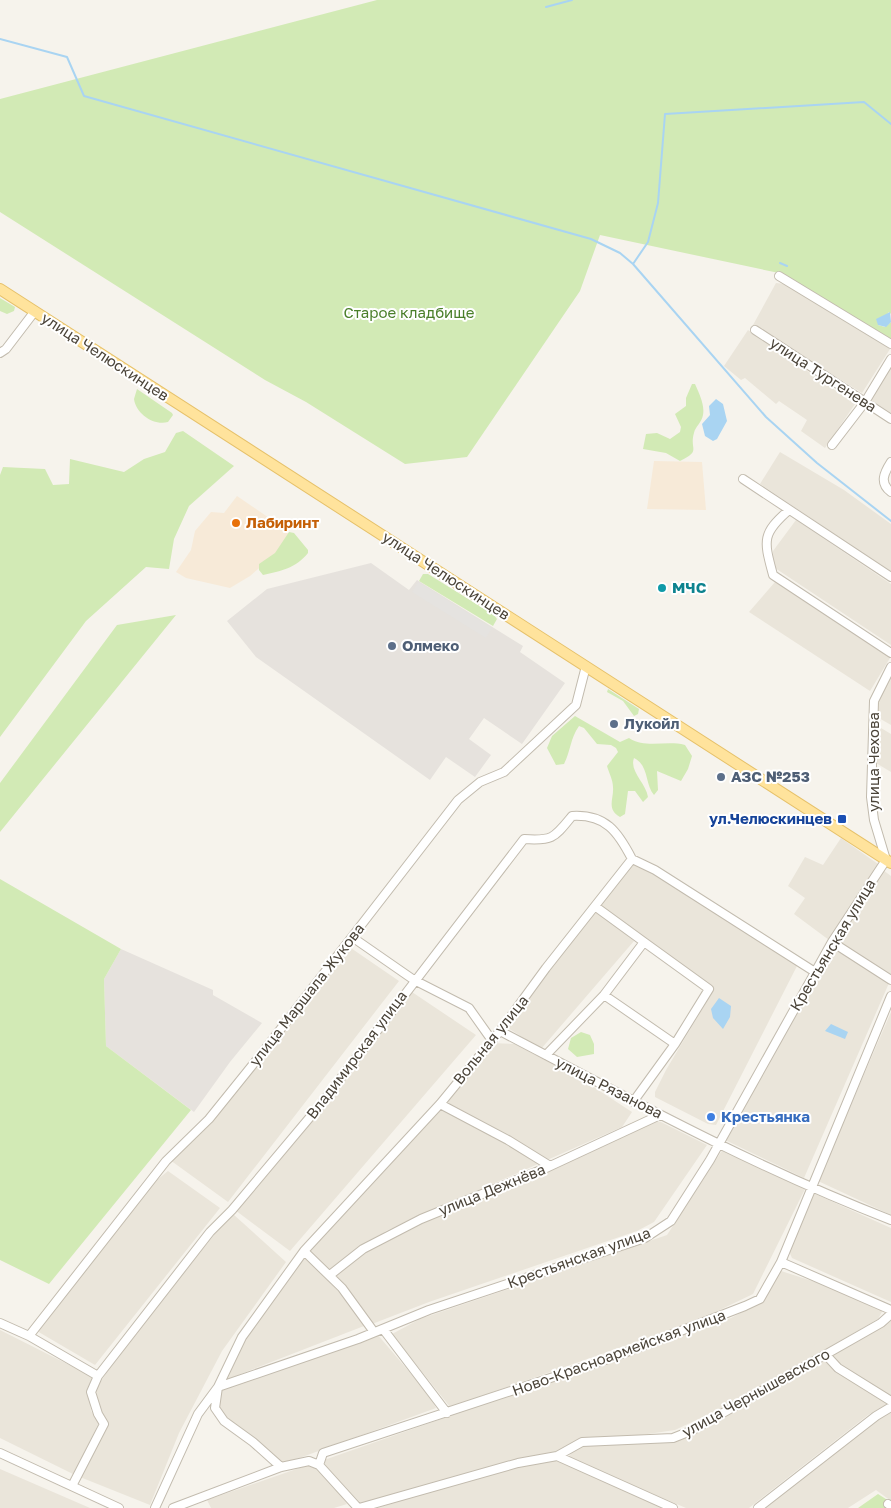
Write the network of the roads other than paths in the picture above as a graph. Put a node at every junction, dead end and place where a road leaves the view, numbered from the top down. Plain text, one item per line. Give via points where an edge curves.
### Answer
1 (779, 276) dead end
2 (0, 289) edge
3 (35, 311) junction
4 (755, 330) dead end
5 (891, 344) edge
6 (3, 351) edge
7 (0, 359) edge
8 (891, 359) edge
9 (866, 402) junction
10 (891, 419) edge
11 (832, 446) dead end
12 (891, 462) edge
13 (743, 479) dead end
14 (891, 492) edge
15 (789, 510) junction
16 (891, 577) edge
17 (891, 654) edge
18 (586, 666) junction
19 (891, 667) edge
20 (632, 859) junction
21 (888, 861) edge
22 (596, 907) junction
23 (352, 937) junction
24 (644, 942) junction
25 (832, 942) junction
26 (815, 972) junction
27 (414, 980) junction
28 (891, 980) edge
29 (604, 994) junction
30 (891, 996) edge
31 (500, 1031) junction
32 (491, 1040) junction
33 (675, 1044) junction
34 (546, 1055) junction
35 (633, 1102) junction
36 (440, 1104) junction
37 (660, 1115) junction
38 (718, 1142) junction
39 (550, 1166) junction
40 (812, 1188) junction
41 (891, 1220) edge
42 (304, 1251) junction
43 (781, 1262) junction
44 (330, 1276) junction
45 (891, 1310) edge
46 (891, 1314) edge
47 (0, 1323) edge
48 (383, 1329) junction
49 (374, 1332) junction
50 (29, 1336) junction
51 (826, 1355) junction
52 (98, 1376) junction
53 (218, 1387) junction
54 (891, 1401) edge
55 (891, 1407) edge
56 (448, 1412) junction
57 (0, 1453) edge
58 (557, 1456) junction
59 (319, 1465) junction
60 (281, 1467) junction
61 (72, 1486) junction
62 (378, 1505) edge
63 (119, 1508) edge
64 (155, 1508) edge
65 (173, 1508) edge
66 (358, 1508) edge
67 (673, 1508) edge
68 (758, 1508) edge

1 - 5 street
2 - 3 main road, улица Челюскинцев
3 - 6 street
3 - 18 main road, улица Челюскинцев
4 - 9 street, улица Тургенева
6 - 7 street
8 - 9 street
9 - 10 street, улица Тургенева
9 - 11 street
12 - 14 street via 883,484
13 - 15 street
15 - 16 street
15 - 17 street via 772,524 765,546 773,575
18 - 21 main road, улица Челюскинцев
18 - 23 street, улица Маршала Жукова via 576,705 504,772 480,782 458,800
19 - 21 street, улица Чехова via 874,702 871,797 874,820
20 - 22 street, Вольная улица
20 - 26 street via 655,870
20 - 27 street, Владимирская улица via 621,838 605,823 589,815 572,816 558,833 546,840 524,839
21 - 25 street, Крестьянская улица
22 - 24 street
22 - 31 street, Вольная улица
23 - 27 street
23 - 50 street, улица Маршала Жукова via 209,1119 166,1162
24 - 29 street
24 - 33 street via 709,988
25 - 26 street, Крестьянская улица
25 - 28 street
26 - 38 street, Крестьянская улица
27 - 32 street via 469,1008
27 - 52 street, Владимирская улица via 321,1104 210,1232
29 - 33 street
29 - 34 street
30 - 40 street, Ново-Красноармейская улица
31 - 32 street
31 - 34 street, улица Рязанова
32 - 36 street, Вольная улица
33 - 35 street
34 - 35 street, улица Рязанова
35 - 37 street, улица Рязанова
36 - 39 street
36 - 42 street, Вольная улица
37 - 38 street, улица Рязанова
37 - 39 street, улица Дежнёва
38 - 40 street, улица Рязанова
38 - 48 street, Крестьянская улица via 671,1221 646,1238 429,1310
39 - 44 street, улица Дежнёва via 421,1218 363,1249
40 - 41 street, улица Рязанова
40 - 43 street, Ново-Красноармейская улица
42 - 44 street
42 - 53 street, Вольная улица via 242,1337
43 - 45 street
43 - 56 street, Ново-Красноармейская улица via 760,1299 745,1306 611,1358
44 - 49 street
46 - 51 street, улица Чернышевского via 881,1324
47 - 50 street
48 - 49 street, Крестьянская улица
48 - 56 street
49 - 53 street, Крестьянская улица
50 - 52 street
51 - 54 street via 838,1368
51 - 58 street, улица Чернышевского via 693,1430 673,1438 582,1442
52 - 61 street, Владимирская улица via 91,1392 104,1424
53 - 60 street via 215,1408 224,1421
53 - 64 street via 198,1414
55 - 68 street
56 - 59 street, Ново-Красноармейская улица via 323,1453
57 - 61 street
58 - 62 street, улица Чернышевского via 518,1463
58 - 67 street
59 - 60 street via 308,1462
59 - 66 street
60 - 65 street
61 - 63 street
62 - 66 street, улица Чернышевского

